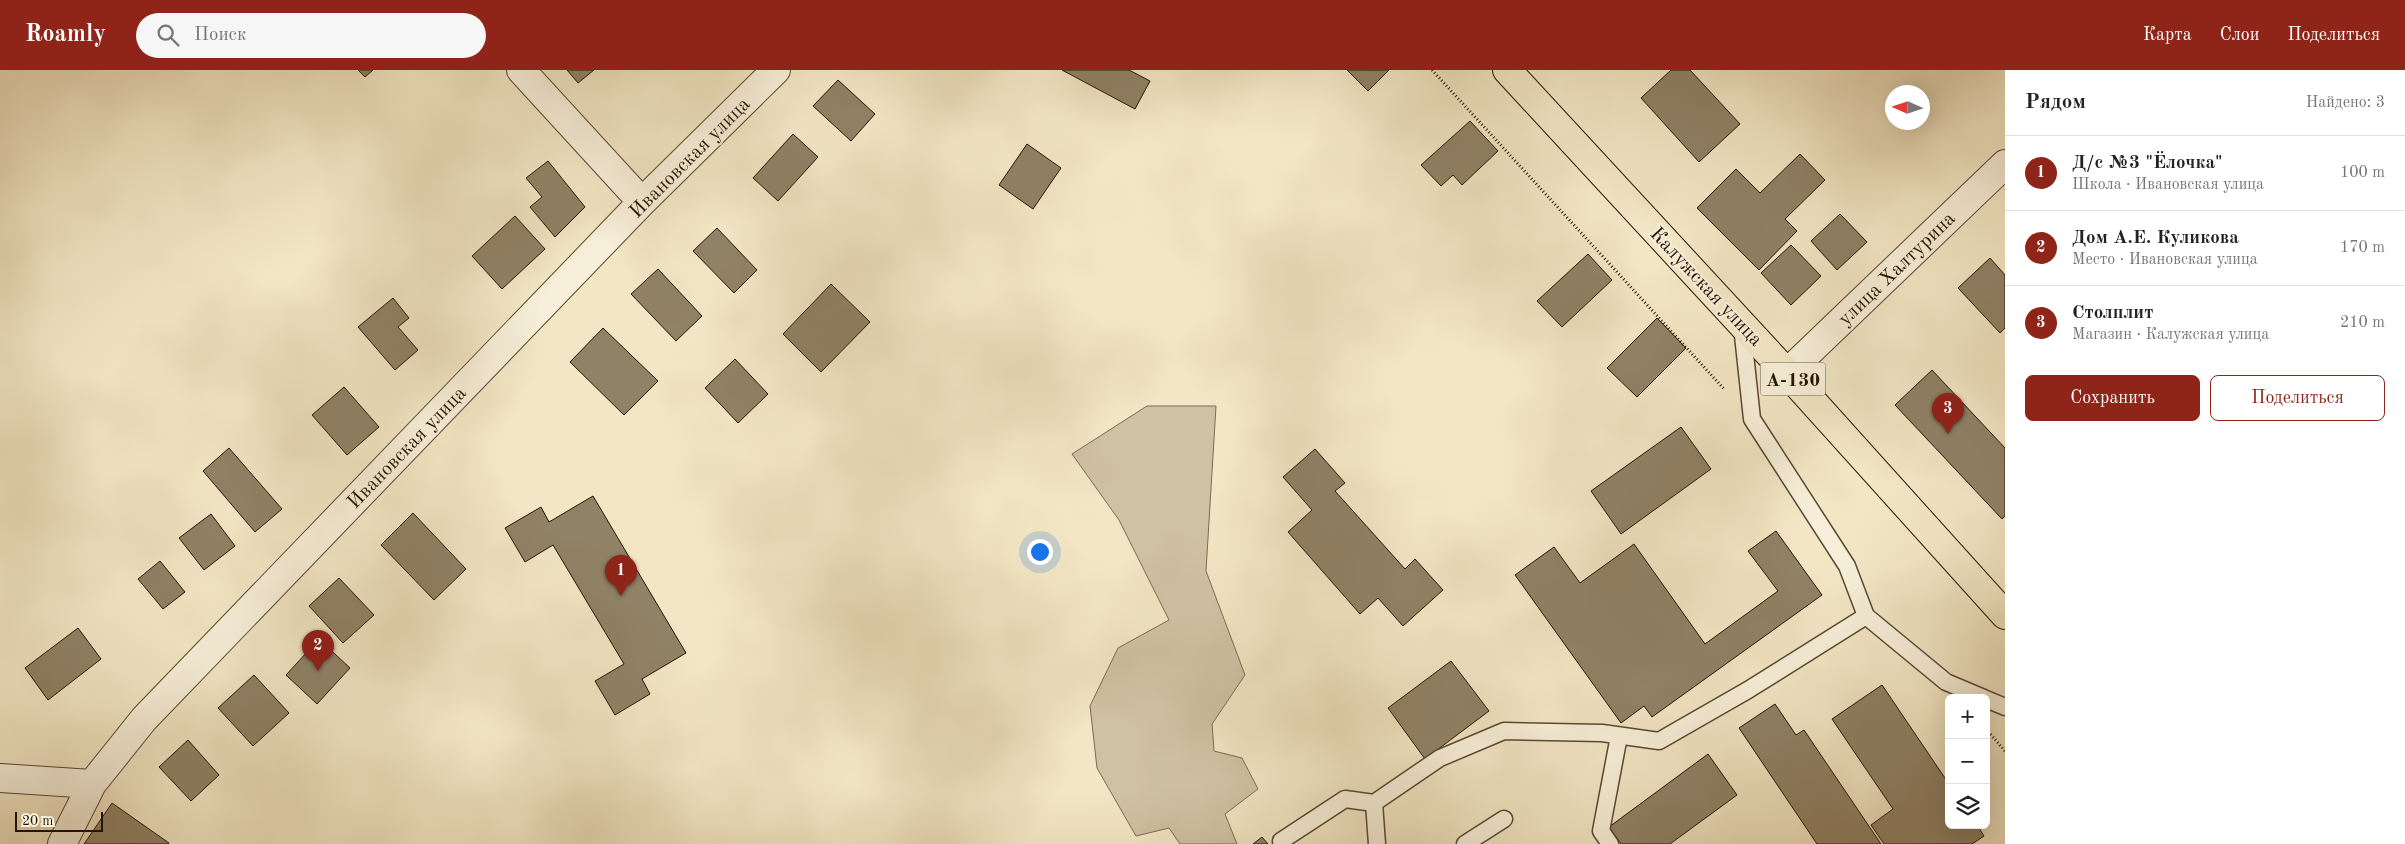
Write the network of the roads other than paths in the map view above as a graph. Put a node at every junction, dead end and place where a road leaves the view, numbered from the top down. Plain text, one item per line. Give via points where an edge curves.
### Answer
1 (521, 70) edge
2 (776, 70) edge
3 (1507, 70) edge
4 (2005, 164) edge
5 (642, 202) junction
6 (1741, 324) junction
7 (1787, 373) junction
8 (2005, 615) edge
9 (1866, 616) junction
10 (1975, 694) edge
11 (1990, 700) edge
12 (2005, 707) edge
13 (1619, 736) junction
14 (0, 778) edge
15 (92, 784) junction
16 (1374, 803) junction
17 (1504, 819) dead end
18 (1607, 843) edge
19 (62, 844) edge
20 (1283, 844) edge
21 (1377, 844) edge
22 (1465, 844) edge

1 - 5 street
2 - 5 street, Ивановская улица
3 - 6 main road, Калужская улица / А-130
4 - 7 street, улица Халтурина
5 - 15 street, Ивановская улица via 144,719
6 - 7 main road, Калужская улица / А-130
6 - 9 lane via 1752,419 1847,566
7 - 8 main road, Калужская улица / А-130
9 - 10 lane via 1946,682
9 - 13 lane via 1659,741
11 - 12 lane
13 - 16 lane via 1504,730 1440,758
13 - 18 lane via 1601,832
14 - 15 street
15 - 19 street, Ивановская улица
16 - 20 lane via 1345,799 1281,841
16 - 21 lane
17 - 22 lane

